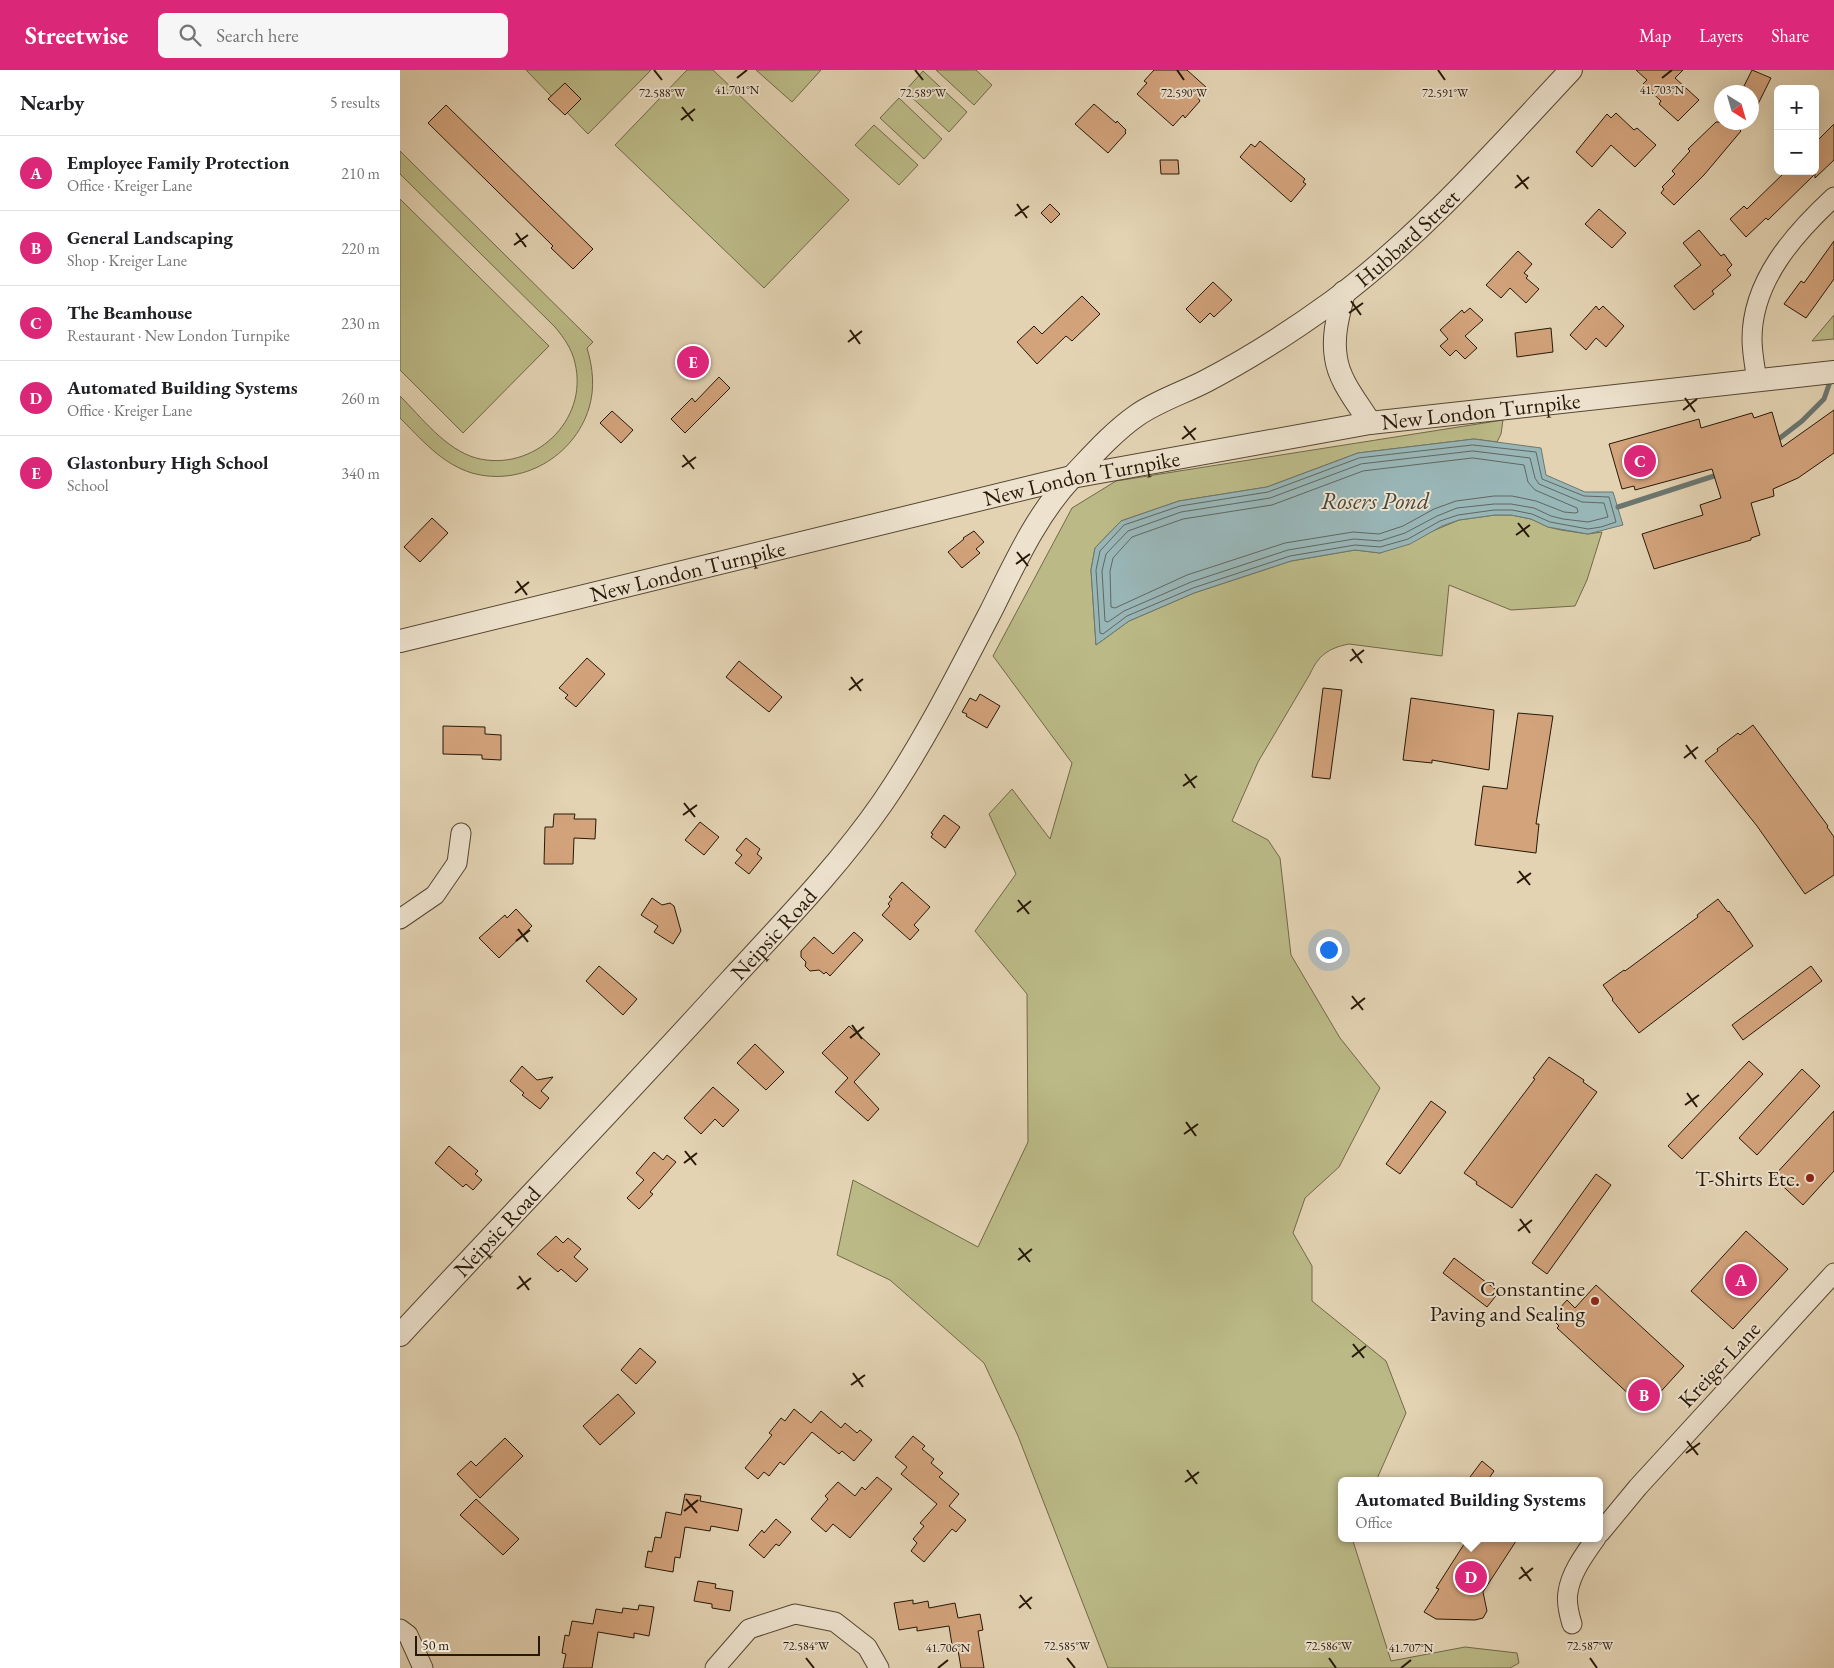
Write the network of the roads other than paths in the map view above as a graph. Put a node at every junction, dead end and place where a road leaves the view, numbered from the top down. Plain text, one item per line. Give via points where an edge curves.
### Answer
1 (1571, 70) edge
2 (1834, 197) edge
3 (1344, 292) junction
4 (1827, 373) edge
5 (1758, 381) junction
6 (1370, 423) junction
7 (1072, 477) junction
8 (400, 641) edge
9 (461, 833) dead end
10 (400, 919) edge
11 (1834, 1273) edge
12 (400, 1335) edge
13 (1603, 1529) edge
14 (1593, 1542) edge
15 (1572, 1624) dead end
16 (400, 1629) edge
17 (423, 1668) edge
18 (715, 1668) edge
19 (879, 1668) edge

1 - 3 street, Hubbard Street via 1421,227
2 - 5 street via 1783,253 1761,292 1755,310 1752,339
3 - 6 street via 1336,329 1336,359 1344,380
3 - 7 street, Hubbard Street via 1231,367 1135,417
4 - 5 street, New London Turnpike
5 - 6 street, New London Turnpike
6 - 7 street, New London Turnpike
7 - 8 street, New London Turnpike
7 - 12 street, Neipsic Road via 1041,516 943,702 882,803 854,840 658,1060
9 - 10 street via 457,863 435,895
11 - 13 street, Kreiger Lane via 1638,1486
14 - 15 street via 1578,1565 1568,1592
16 - 17 street via 408,1635
18 - 19 street via 749,1629 795,1614 835,1622 867,1647

